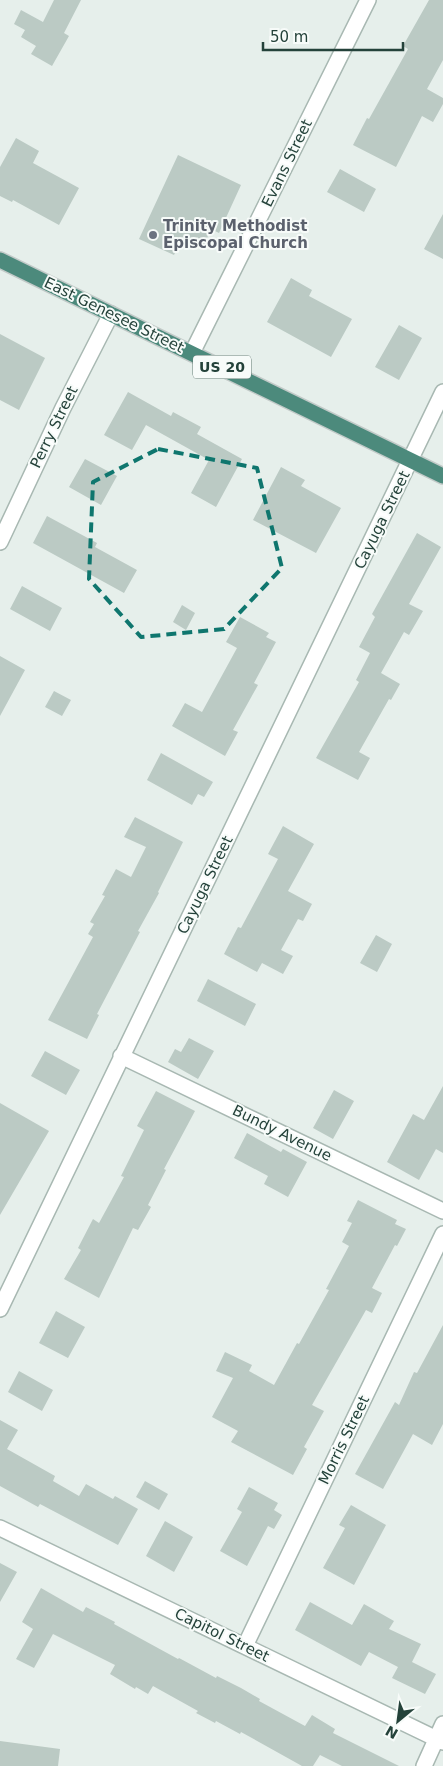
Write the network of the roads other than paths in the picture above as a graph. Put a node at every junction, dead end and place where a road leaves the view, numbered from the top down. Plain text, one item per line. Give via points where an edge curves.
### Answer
1 (368, 0) edge
2 (0, 260) edge
3 (111, 314) junction
4 (192, 353) junction
5 (443, 392) edge
6 (411, 460) junction
7 (443, 476) edge
8 (0, 542) edge
9 (122, 1056) junction
10 (443, 1211) edge
11 (443, 1234) edge
12 (0, 1309) edge
13 (0, 1528) edge
14 (245, 1646) junction
15 (443, 1724) edge
16 (440, 1741) edge
17 (424, 1766) edge

1 - 4 street, Evans Street
2 - 3 highway, East Genesee Street / US 20
3 - 4 highway, East Genesee Street / US 20
3 - 8 street, Perry Street
4 - 6 highway, East Genesee Street / US 20
5 - 6 street, Cayuga Street
6 - 7 highway, East Genesee Street / US 20
6 - 9 street, Cayuga Street
9 - 10 street, Bundy Avenue
9 - 12 street, Cayuga Street
11 - 14 street, Morris Street
13 - 14 street, Capitol Street
14 - 16 street, Capitol Street
15 - 16 street
16 - 17 street

